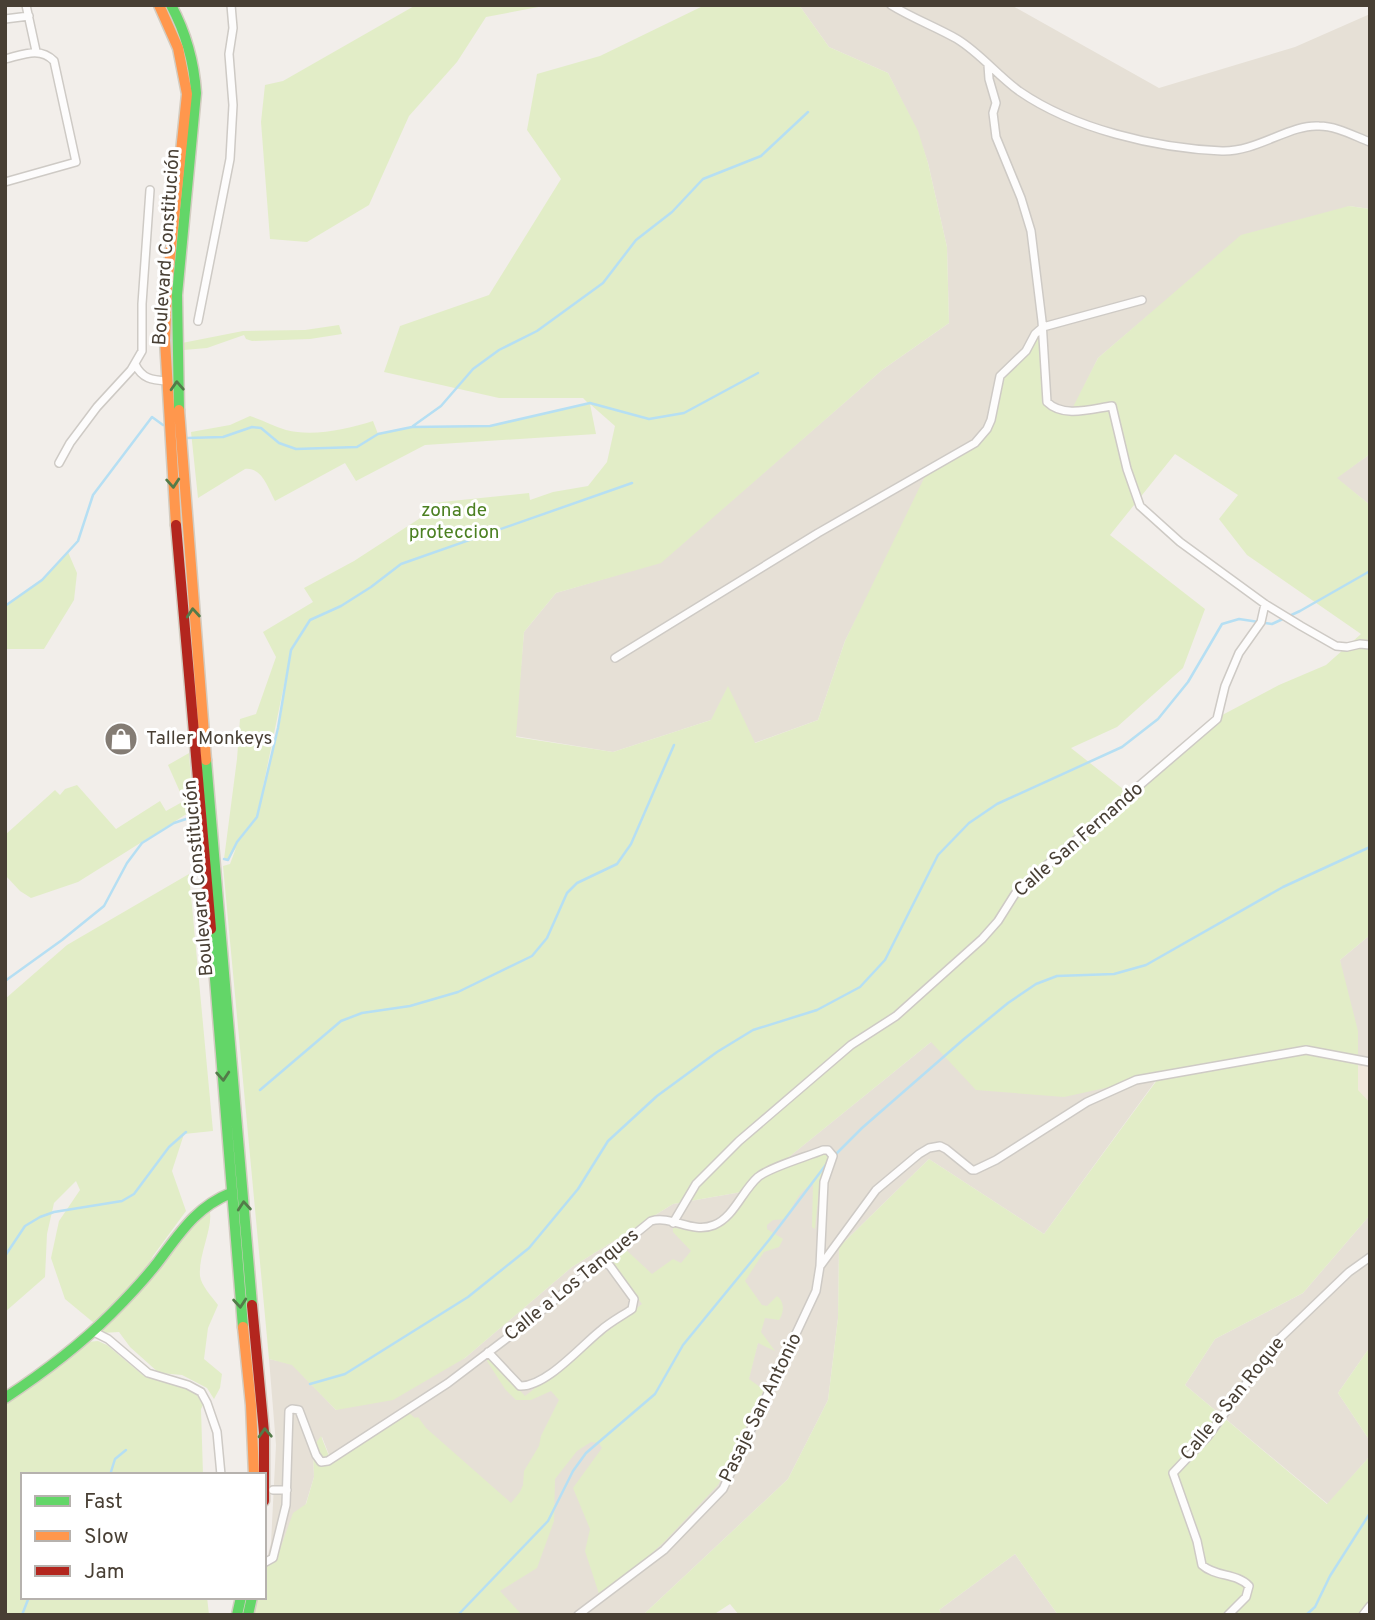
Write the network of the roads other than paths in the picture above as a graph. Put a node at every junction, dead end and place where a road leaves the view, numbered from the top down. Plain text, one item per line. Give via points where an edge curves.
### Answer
1 (26, 5) edge
2 (159, 5) edge
3 (171, 5) edge
4 (230, 5) edge
5 (891, 5) edge
6 (29, 16) junction
7 (5, 19) edge
8 (36, 51) junction
9 (5, 59) edge
10 (988, 65) junction
11 (1370, 142) edge
12 (5, 182) edge
13 (150, 190) dead end
14 (1142, 300) dead end
15 (198, 321) dead end
16 (1043, 327) junction
17 (135, 364) junction
18 (167, 381) junction
19 (60, 463) dead end
20 (1265, 604) junction
21 (1370, 645) edge
22 (615, 658) dead end
23 (1370, 1062) edge
24 (231, 1193) junction
25 (673, 1223) junction
26 (1370, 1257) edge
27 (601, 1261) junction
28 (820, 1266) junction
29 (92, 1331) junction
30 (488, 1352) junction
31 (5, 1398) edge
32 (221, 1473) edge
33 (254, 1473) edge
34 (265, 1473) edge
35 (273, 1490) dead end
36 (287, 1490) junction
37 (266, 1563) edge
38 (1370, 1606) edge
39 (578, 1615) edge
40 (1228, 1615) edge
41 (1363, 1615) edge

1 - 6 street
2 - 18 main road, Boulevard Constitución via 177,41 187,94 167,286
34 -> 3 main road, Boulevard Constitución via 266,1438 177,386 177,295 196,83 189,46
4 - 15 street via 230,159
5 - 10 street via 957,40
6 - 7 street
6 - 8 street
8 - 9 street
8 - 12 street via 54,61 76,162
10 - 11 street via 1038,104 1121,136 1220,151 1251,147 1321,125
10 - 16 street via 996,103 996,138 1031,231
13 - 17 street via 142,351
14 - 16 street
16 - 20 street via 1047,402 1055,410 1112,407 1140,506 1180,542
16 - 22 street via 1000,376 991,419 975,443
17 - 18 street via 144,377
17 - 19 street via 97,407
18 -> 24 main road, Boulevard Constitución
20 - 21 street via 1331,644
20 - 25 street, Calle San Fernando via 1261,622 1239,653 1225,686 1217,719 1028,881 990,930 896,1016 852,1045 739,1141 696,1184
23 - 28 street via 1306,1050 1136,1080 1087,1102 975,1170 940,1146 929,1148 876,1190
24 - 29 main road via 212,1199 187,1223 149,1273
24 -> 33 main road, Boulevard Constitución
25 - 27 street, Calle a Los Tanques via 651,1221
25 - 28 street, Calle a Los Tanques via 699,1228 714,1225 757,1178 828,1150 833,1156 824,1182
26 - 40 street, Calle a San Roque via 1277,1341 1208,1436 1173,1473 1202,1565 1249,1586 1246,1597
27 - 30 street, Calle a Los Tanques
27 - 30 street via 610,1266 634,1299 632,1309 528,1386 517,1383
28 - 39 street, Pasaje San Antonio via 811,1303 723,1489 664,1550
29 - 31 main road
29 - 32 street via 148,1373 201,1392 216,1433
30 - 36 street, Calle a Los Tanques via 328,1461 318,1459 303,1417 292,1409 287,1415
35 - 36 street
36 - 37 street via 275,1553
38 - 41 street

